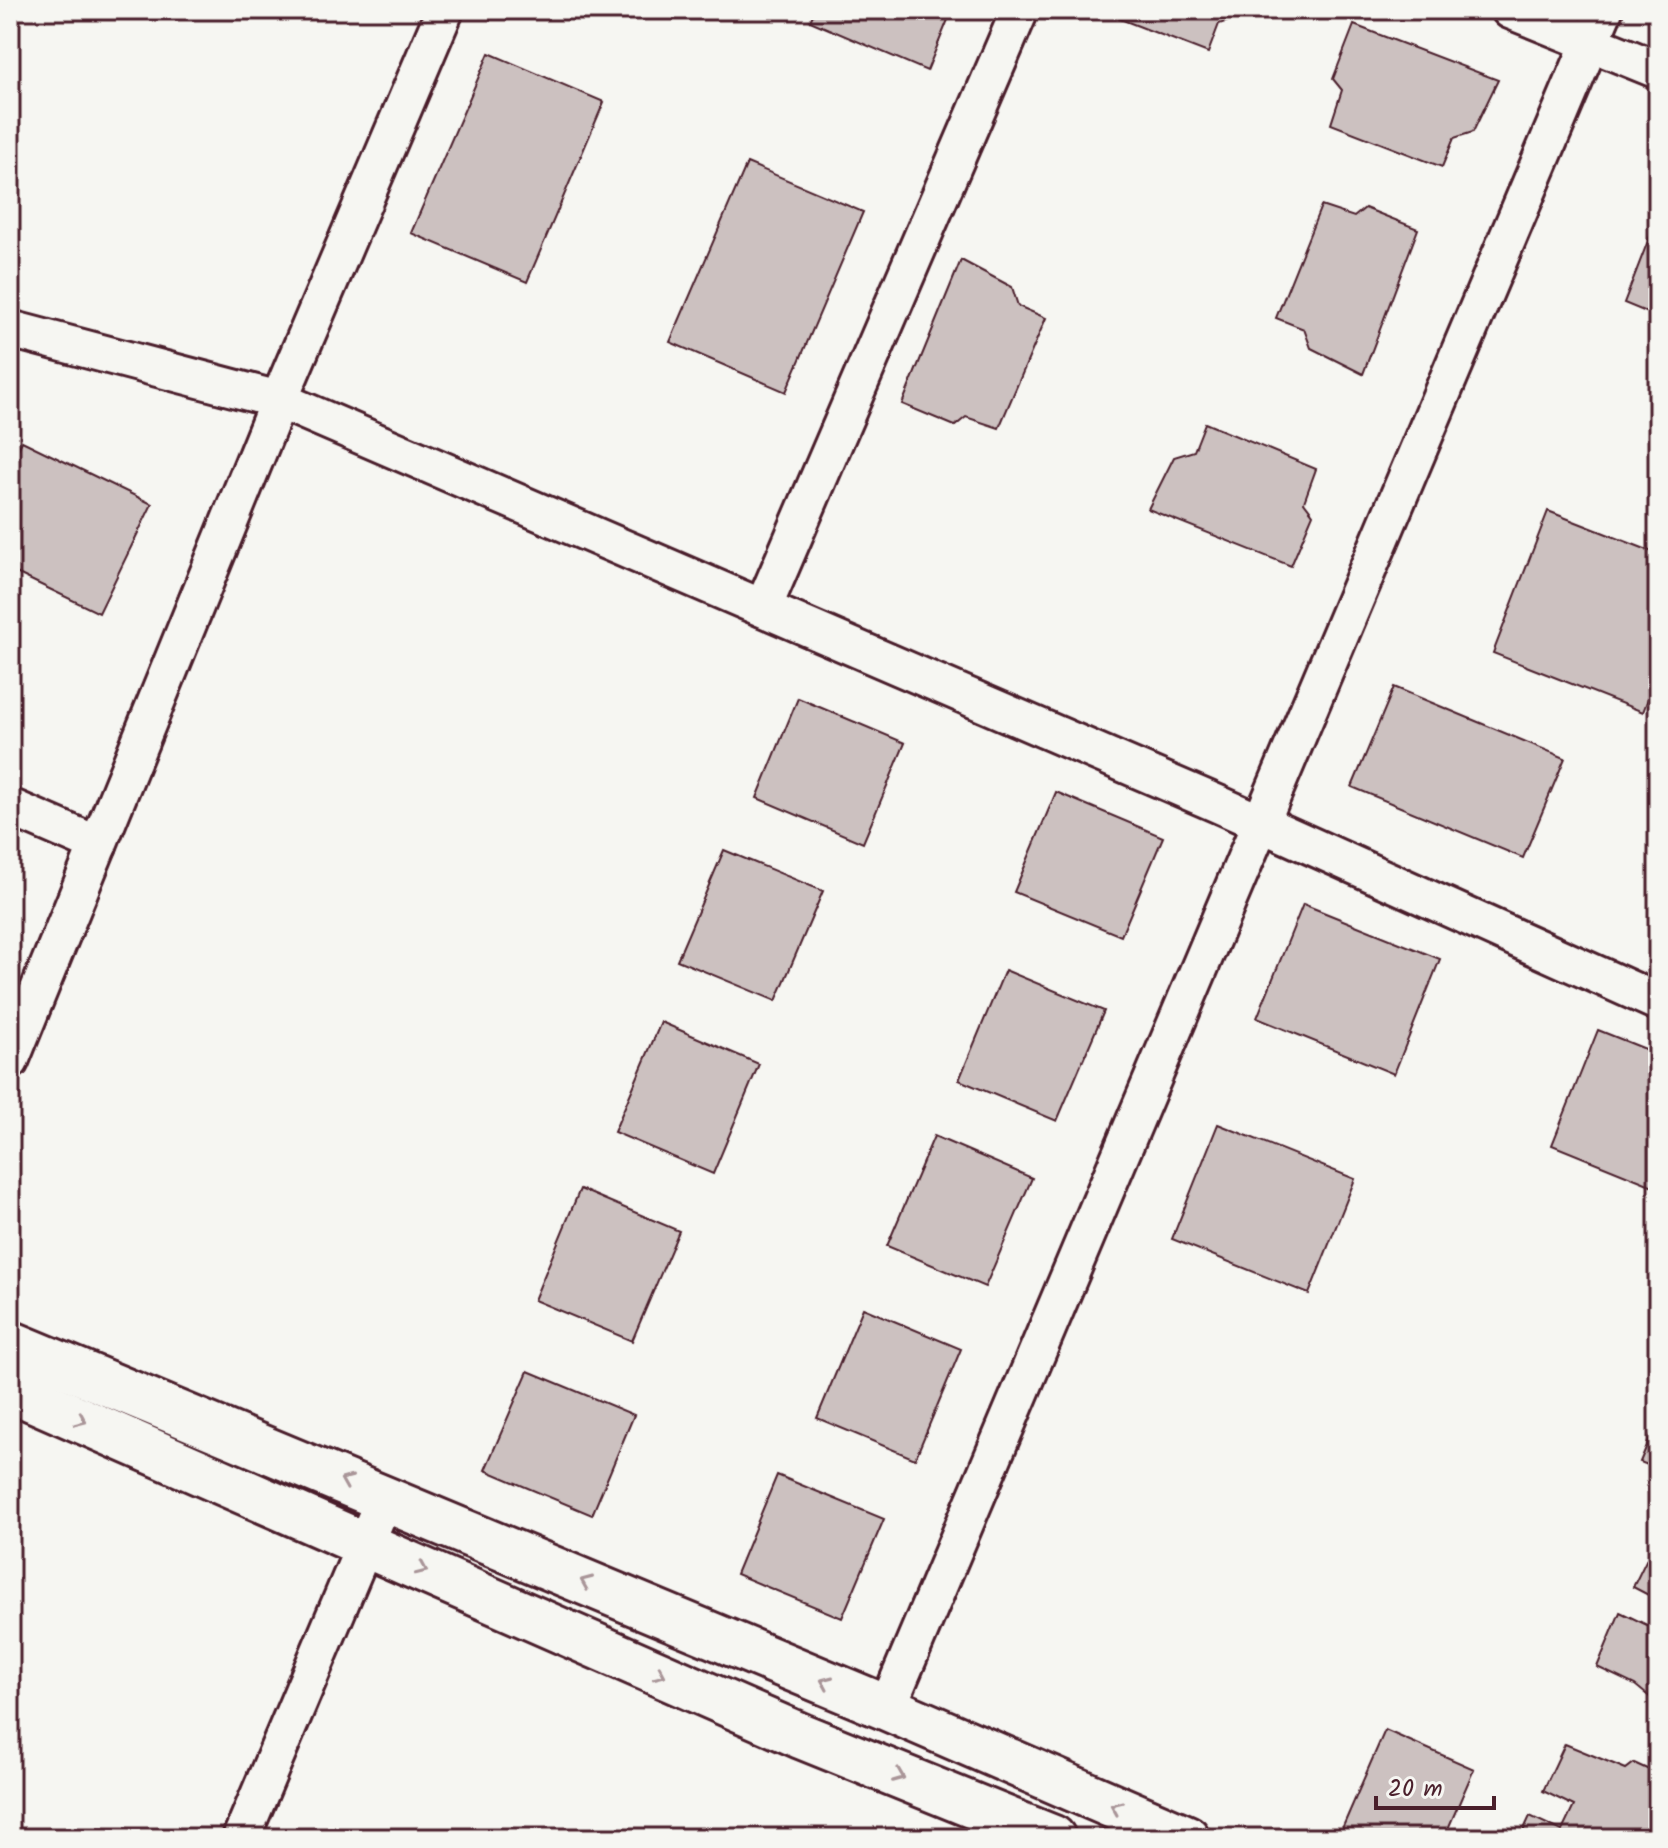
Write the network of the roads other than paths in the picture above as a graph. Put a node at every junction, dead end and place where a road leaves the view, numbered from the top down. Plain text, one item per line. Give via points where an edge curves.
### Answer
1 (445, 10) edge
2 (1020, 10) edge
3 (1510, 10) edge
4 (1598, 26) edge
5 (1658, 70) edge
6 (10, 329) edge
7 (279, 400) junction
8 (763, 608) junction
9 (10, 807) edge
10 (1258, 825) junction
11 (98, 845) junction
12 (1658, 1002) edge
13 (10, 1061) edge
14 (10, 1343) edge
15 (10, 1389) edge
16 (385, 1497) junction
17 (366, 1545) junction
18 (887, 1708) junction
19 (241, 1838) edge
20 (1053, 1838) edge
21 (1187, 1838) edge

1 - 7 street
2 - 8 street
3 - 4 street
4 - 5 street
4 - 10 street
6 - 7 street
7 - 8 street
7 - 11 street
8 - 10 street
9 - 11 street
10 - 12 street
10 - 18 street
11 - 13 street
16 -> 14 street
15 -> 17 street
16 - 17 street
18 -> 16 street
17 - 19 street
17 -> 20 street via 801,1736
21 -> 18 street

